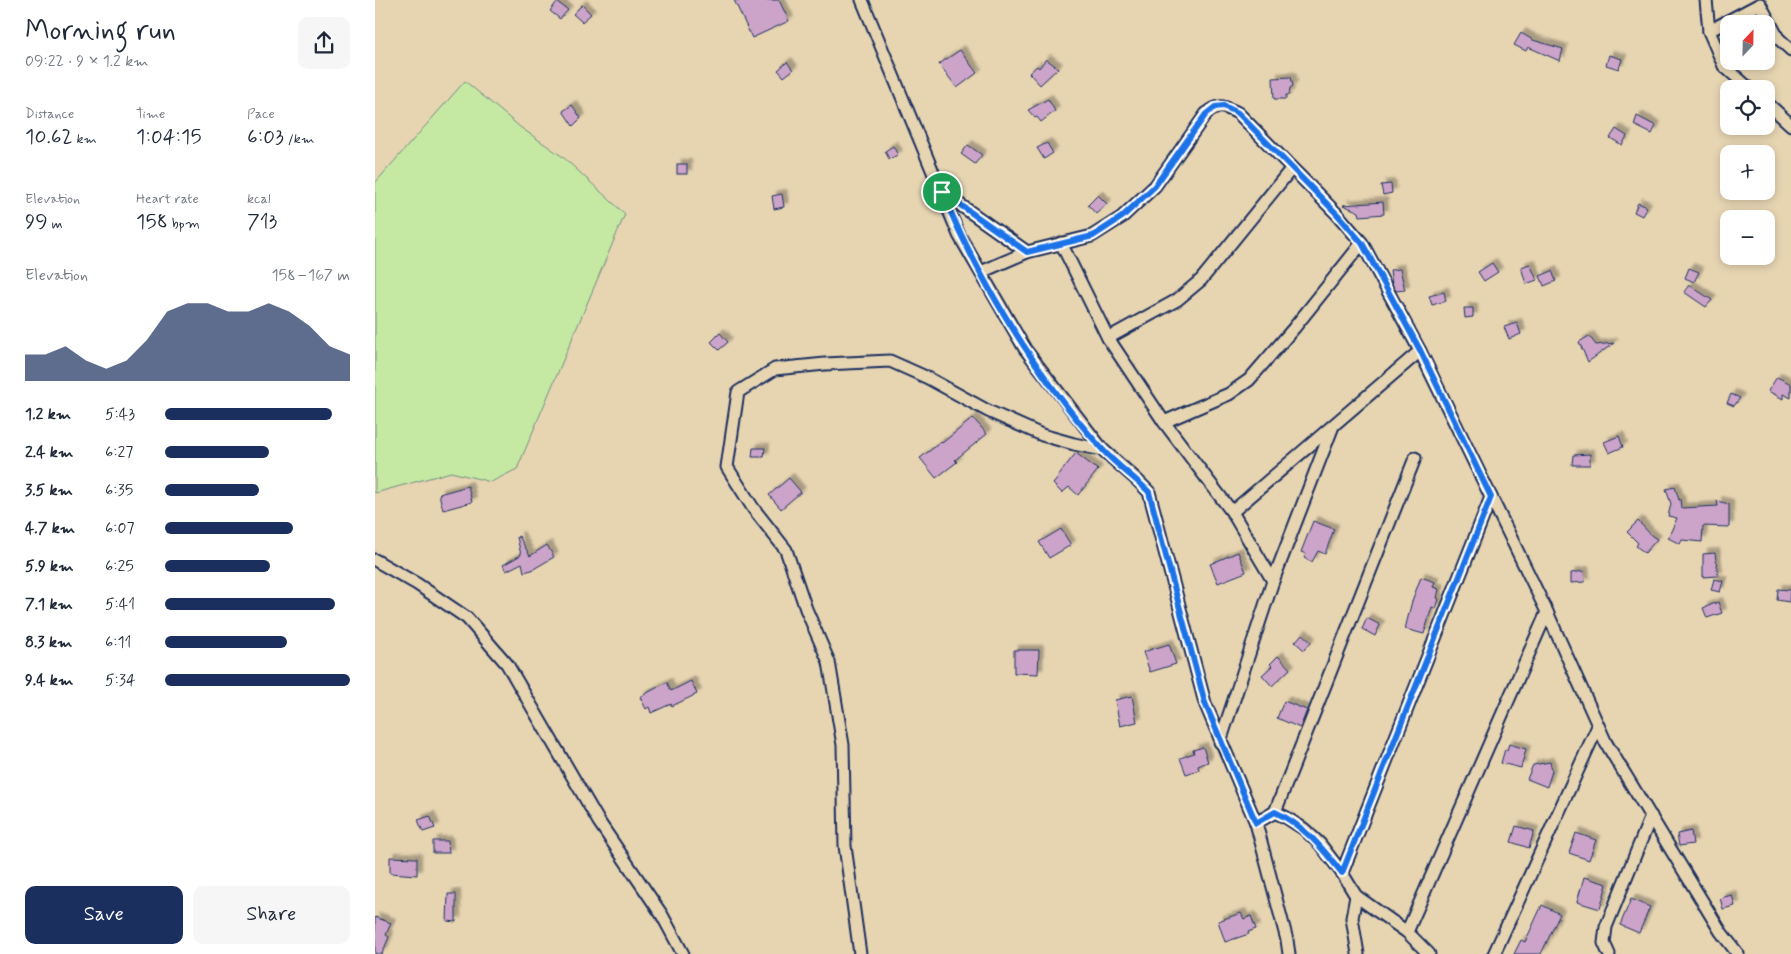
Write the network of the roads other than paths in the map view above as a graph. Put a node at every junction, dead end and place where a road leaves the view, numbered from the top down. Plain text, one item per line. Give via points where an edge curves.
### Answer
1 (862, 0) edge
2 (1707, 0) edge
3 (1709, 31) junction
4 (1791, 50) edge
5 (1739, 80) edge
6 (1775, 110) edge
7 (1791, 125) edge
8 (1292, 168) junction
9 (942, 192) junction
10 (1061, 243) junction
11 (1362, 243) junction
12 (1027, 252) junction
13 (981, 272) junction
14 (1109, 338) junction
15 (1420, 350) junction
16 (1164, 422) junction
17 (1333, 426) junction
18 (1103, 450) junction
19 (1415, 458) dead end
20 (1491, 497) junction
21 (1232, 512) junction
22 (375, 560) edge
23 (1273, 581) junction
24 (1547, 612) junction
25 (1598, 726) junction
26 (1220, 742) junction
27 (1275, 812) junction
28 (1651, 816) junction
29 (1256, 823) junction
30 (1342, 873) junction
31 (1356, 896) junction
32 (1407, 932) junction
33 (683, 954) edge
34 (861, 954) edge
35 (1289, 954) edge
36 (1357, 954) edge
37 (1429, 954) edge
38 (1494, 954) edge
39 (1609, 954) edge
40 (1738, 954) edge

1 - 9 street
2 - 3 street
3 - 4 street via 1760,4 1778,38
3 - 5 street via 1723,66
6 - 7 street
8 - 10 street via 1238,113 1224,106 1215,107 1206,114 1155,186 1122,217 1093,236
8 - 11 street
8 - 14 street via 1201,280 1177,300
9 - 12 street
9 - 13 street via 959,235
10 - 12 street
10 - 14 street
11 - 15 street
11 - 16 street via 1249,380 1229,394
12 - 13 street
13 - 18 street via 1025,349
14 - 16 street
15 - 17 street
15 - 20 street
16 - 21 street
17 - 21 street
17 - 23 street
18 - 26 street via 1149,492 1205,703
18 - 34 street via 1042,435 890,361 775,370 737,392 727,467 785,550 829,662 843,745 845,846
19 - 27 street
20 - 24 street
20 - 30 street
21 - 23 street
22 - 33 street via 467,618 507,664 599,822 662,915
23 - 26 street
24 - 25 street
24 - 32 street
25 - 28 street
25 - 38 street
26 - 29 street
27 - 29 street
27 - 30 street via 1304,829
28 - 39 street via 1606,927 1604,943
28 - 40 street via 1721,932
29 - 35 street
30 - 31 street
31 - 32 street
31 - 36 street via 1352,918
32 - 37 street

